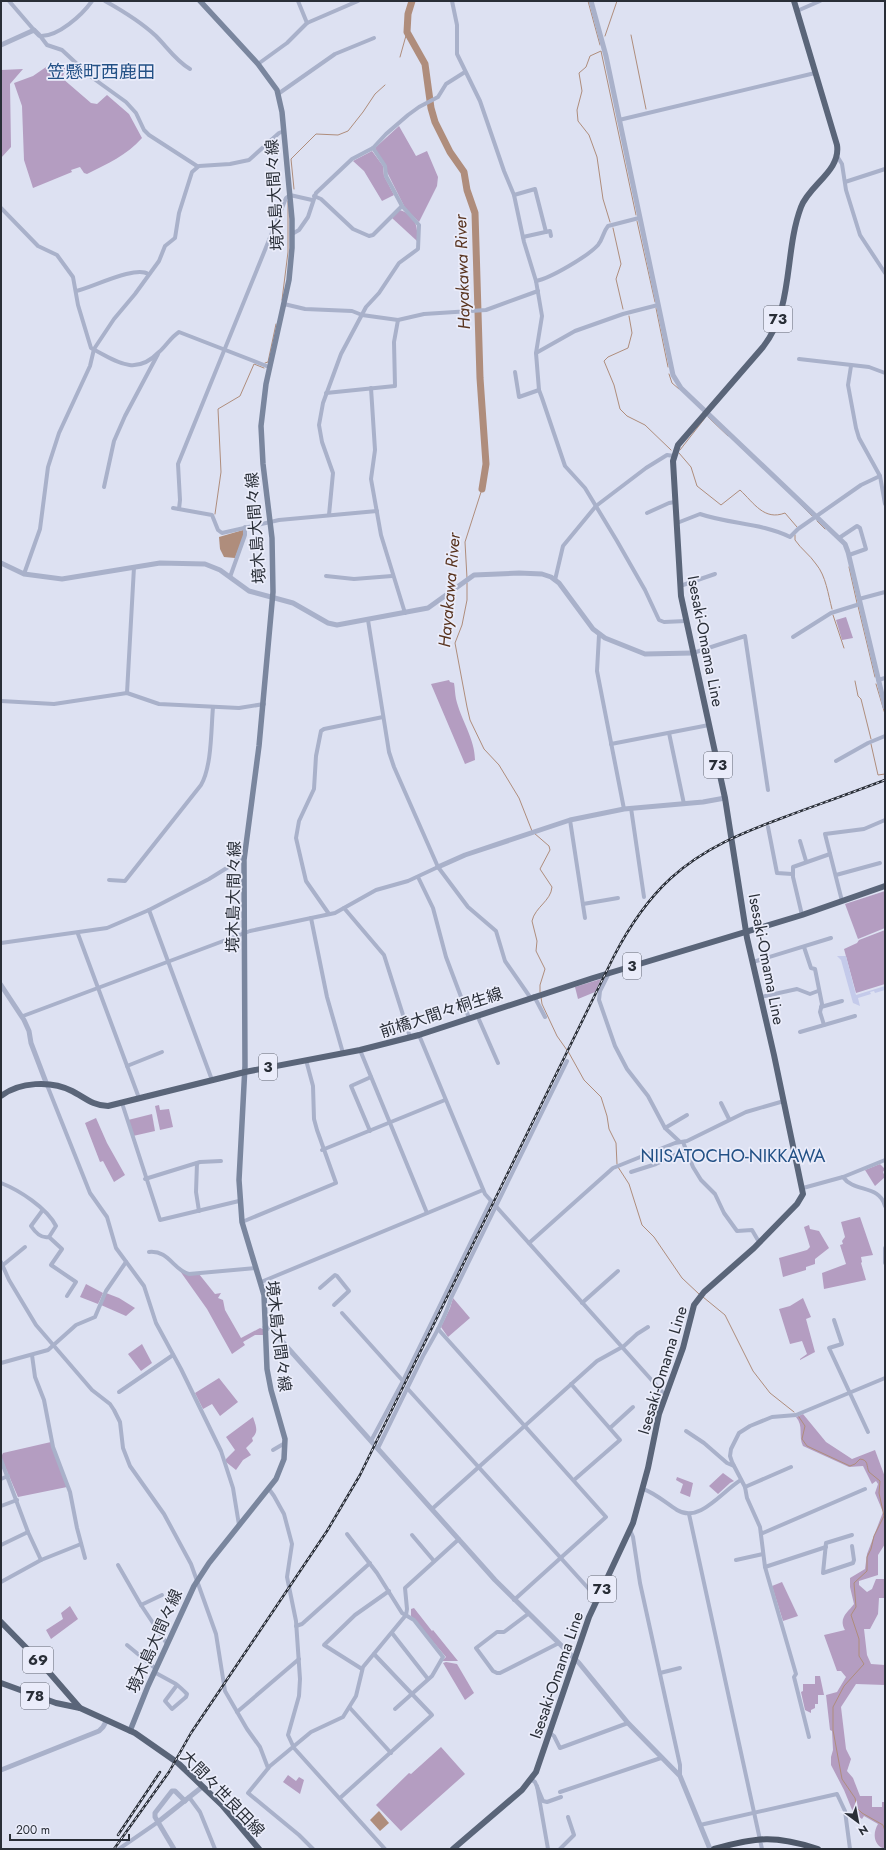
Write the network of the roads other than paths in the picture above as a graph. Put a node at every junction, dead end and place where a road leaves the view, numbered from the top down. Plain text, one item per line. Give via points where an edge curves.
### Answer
1 (9, 1) edge
2 (92, 1) edge
3 (105, 1) edge
4 (200, 1) edge
5 (298, 1) edge
6 (358, 1) edge
7 (452, 1) edge
8 (590, 1) edge
9 (794, 1) edge
10 (820, 1) edge
11 (797, 12) junction
12 (306, 23) junction
13 (34, 30) junction
14 (40, 36) junction
15 (374, 38) dead end
16 (1, 45) edge
17 (258, 64) junction
18 (190, 69) dead end
19 (465, 72) junction
20 (815, 73) junction
21 (278, 94) junction
22 (619, 120) junction
23 (284, 131) junction
24 (373, 148) junction
25 (837, 156) junction
26 (197, 166) junction
27 (885, 169) edge
28 (845, 182) junction
29 (290, 195) junction
30 (514, 195) junction
31 (313, 198) junction
32 (402, 206) junction
33 (1, 208) edge
34 (639, 218) junction
35 (546, 232) junction
36 (292, 234) junction
37 (551, 236) dead end
38 (523, 237) junction
39 (885, 273) edge
40 (148, 274) junction
41 (536, 281) junction
42 (76, 291) junction
43 (538, 291) junction
44 (284, 304) junction
45 (658, 305) junction
46 (362, 315) junction
47 (398, 320) junction
48 (94, 349) junction
49 (225, 349) junction
50 (158, 354) junction
51 (536, 354) junction
52 (799, 359) dead end
53 (851, 366) junction
54 (269, 367) junction
55 (515, 372) dead end
56 (885, 373) edge
57 (371, 388) junction
58 (539, 390) junction
59 (326, 393) junction
60 (707, 411) junction
61 (674, 456) junction
62 (880, 476) junction
63 (104, 487) dead end
64 (675, 502) junction
65 (885, 504) edge
66 (596, 506) junction
67 (173, 508) dead end
68 (179, 509) junction
69 (377, 511) junction
70 (647, 513) dead end
71 (329, 515) junction
72 (816, 517) junction
73 (271, 521) junction
74 (677, 523) junction
75 (245, 527) junction
76 (839, 538) junction
77 (849, 555) junction
78 (1, 563) edge
79 (134, 567) junction
80 (24, 574) junction
81 (716, 574) dead end
82 (326, 576) dead end
83 (392, 576) junction
84 (230, 577) junction
85 (555, 580) junction
86 (680, 586) junction
87 (885, 592) edge
88 (273, 597) junction
89 (860, 601) junction
90 (405, 613) junction
91 (368, 620) junction
92 (686, 621) junction
93 (599, 635) junction
94 (793, 638) dead end
95 (693, 653) junction
96 (885, 678) edge
97 (878, 680) junction
98 (127, 693) junction
99 (1, 701) edge
100 (264, 704) junction
101 (213, 707) junction
102 (885, 707) edge
103 (383, 717) junction
104 (709, 725) junction
105 (669, 734) junction
106 (885, 736) edge
107 (611, 744) junction
108 (836, 761) dead end
109 (768, 790) dead end
110 (725, 798) junction
111 (684, 804) junction
112 (631, 808) junction
113 (624, 809) junction
114 (570, 820) junction
115 (885, 820) edge
116 (768, 827) dead end
117 (800, 841) dead end
118 (830, 854) junction
119 (244, 860) junction
120 (806, 861) junction
121 (880, 863) dead end
122 (438, 867) junction
123 (792, 874) junction
124 (836, 875) junction
125 (418, 877) junction
126 (109, 880) dead end
127 (885, 886) edge
128 (644, 897) dead end
129 (618, 898) dead end
130 (842, 900) junction
131 (583, 904) junction
132 (344, 908) junction
133 (149, 910) junction
134 (329, 914) junction
135 (802, 915) junction
136 (311, 918) junction
137 (585, 918) dead end
138 (746, 931) junction
139 (245, 933) junction
140 (78, 934) junction
141 (831, 938) dead end
142 (1, 943) edge
143 (804, 947) junction
144 (169, 962) junction
145 (753, 962) junction
146 (609, 973) junction
147 (1, 985) edge
148 (98, 988) junction
149 (818, 991) junction
150 (536, 996) junction
151 (761, 997) junction
152 (842, 1001) dead end
153 (821, 1007) junction
154 (477, 1015) junction
155 (23, 1016) junction
156 (855, 1016) dead end
157 (544, 1017) dead end
158 (469, 1018) junction
159 (824, 1025) junction
160 (800, 1032) dead end
161 (419, 1035) junction
162 (410, 1037) junction
163 (360, 1050) junction
164 (162, 1052) dead end
165 (343, 1053) junction
166 (306, 1059) junction
167 (567, 1061) dead end
168 (498, 1063) dead end
169 (127, 1066) junction
170 (245, 1072) junction
171 (371, 1077) junction
172 (212, 1080) junction
173 (47, 1085) junction
174 (1, 1096) edge
175 (139, 1098) junction
176 (445, 1100) junction
177 (784, 1101) junction
178 (122, 1103) junction
179 (721, 1103) dead end
180 (687, 1115) dead end
181 (729, 1119) junction
182 (390, 1123) junction
183 (665, 1128) junction
184 (370, 1131) junction
185 (682, 1142) junction
186 (322, 1150) junction
187 (685, 1150) junction
188 (885, 1160) edge
189 (221, 1161) dead end
190 (197, 1163) junction
191 (631, 1172) dead end
192 (843, 1177) junction
193 (145, 1179) junction
194 (1, 1183) edge
195 (803, 1188) junction
196 (483, 1190) junction
197 (491, 1200) junction
198 (239, 1201) junction
199 (496, 1206) junction
200 (885, 1206) edge
201 (42, 1211) junction
202 (199, 1212) junction
203 (427, 1213) junction
204 (242, 1222) junction
205 (49, 1237) junction
206 (759, 1242) junction
207 (529, 1243) junction
208 (25, 1247) dead end
209 (885, 1248) edge
210 (149, 1252) dead end
211 (126, 1262) junction
212 (885, 1263) edge
213 (2, 1264) edge
214 (256, 1268) junction
215 (618, 1271) dead end
216 (261, 1282) junction
217 (320, 1288) dead end
218 (67, 1296) dead end
219 (582, 1303) junction
220 (334, 1305) dead end
221 (342, 1313) dead end
222 (834, 1320) dead end
223 (265, 1327) junction
224 (648, 1327) dead end
225 (438, 1329) junction
226 (54, 1346) junction
227 (622, 1348) junction
228 (32, 1355) junction
229 (173, 1355) junction
230 (1, 1363) edge
231 (885, 1378) edge
232 (403, 1381) junction
233 (571, 1384) junction
234 (407, 1388) junction
235 (119, 1392) dead end
236 (849, 1393) junction
237 (665, 1395) junction
238 (633, 1407) dead end
239 (524, 1425) junction
240 (610, 1428) junction
241 (686, 1431) dead end
242 (868, 1432) dead end
243 (372, 1440) junction
244 (285, 1443) junction
245 (378, 1448) junction
246 (273, 1450) dead end
247 (1, 1460) edge
248 (478, 1466) junction
249 (734, 1466) junction
250 (791, 1467) dead end
251 (8, 1476) junction
252 (1, 1479) edge
253 (574, 1480) junction
254 (741, 1480) junction
255 (745, 1487) junction
256 (269, 1489) junction
257 (643, 1489) junction
258 (865, 1489) dead end
259 (17, 1500) junction
260 (1, 1506) edge
261 (432, 1508) junction
262 (689, 1514) junction
263 (239, 1526) junction
264 (630, 1530) junction
265 (28, 1532) junction
266 (762, 1532) junction
267 (347, 1534) dead end
268 (412, 1535) dead end
269 (852, 1535) dead end
270 (459, 1539) junction
271 (81, 1544) junction
272 (1, 1545) edge
273 (852, 1546) dead end
274 (826, 1547) junction
275 (764, 1554) junction
276 (85, 1558) dead end
277 (559, 1558) junction
278 (41, 1560) junction
279 (736, 1560) dead end
280 (434, 1561) junction
281 (370, 1563) junction
282 (118, 1565) dead end
283 (765, 1567) junction
284 (1, 1582) edge
285 (196, 1582) junction
286 (388, 1590) junction
287 (162, 1595) dead end
288 (597, 1598) junction
289 (514, 1600) junction
290 (141, 1605) junction
291 (528, 1614) junction
292 (406, 1615) junction
293 (1, 1622) edge
294 (296, 1626) junction
295 (392, 1633) junction
296 (167, 1644) junction
297 (558, 1644) junction
298 (126, 1645) dead end
299 (374, 1654) junction
300 (299, 1659) junction
301 (575, 1660) junction
302 (680, 1668) dead end
303 (362, 1669) junction
304 (155, 1671) junction
305 (660, 1673) junction
306 (428, 1679) junction
307 (1, 1683) edge
308 (177, 1685) junction
309 (412, 1694) junction
310 (80, 1708) junction
311 (350, 1708) junction
312 (395, 1709) dead end
313 (237, 1712) junction
314 (106, 1720) junction
315 (628, 1723) junction
316 (130, 1731) junction
317 (550, 1733) junction
318 (809, 1738) dead end
319 (294, 1748) junction
320 (391, 1752) junction
321 (661, 1758) junction
322 (268, 1768) junction
323 (1, 1770) edge
324 (680, 1776) junction
325 (532, 1780) junction
326 (537, 1786) junction
327 (202, 1787) junction
328 (560, 1792) dead end
329 (561, 1797) dead end
330 (340, 1798) junction
331 (187, 1799) junction
332 (754, 1812) junction
333 (568, 1817) dead end
334 (158, 1822) junction
335 (700, 1824) junction
336 (760, 1838) junction
337 (119, 1849) edge
338 (174, 1849) edge
339 (215, 1849) edge
340 (259, 1849) edge
341 (313, 1849) edge
342 (385, 1849) edge
343 (453, 1849) edge
344 (548, 1849) edge
345 (560, 1849) edge
346 (710, 1849) edge
347 (714, 1849) edge
348 (762, 1849) edge
349 (818, 1849) edge
350 (850, 1849) edge

1 - 13 street
2 - 14 street via 69,24
3 - 18 street via 134,18
4 - 17 main road, 境木島大間々線
5 - 12 street
6 - 12 street
7 - 19 street via 457,25 457,54
8 - 22 street via 606,56
9 - 11 main road
10 - 11 street
11 - 20 main road
12 - 17 street via 287,43
13 - 14 street
13 - 16 street
14 - 26 street via 47,45 62,50 90,76 126,102 136,113 149,136
15 - 21 street via 335,54
17 - 21 main road, 境木島大間々線 via 274,84
19 - 24 street via 446,84 436,98 408,115
19 - 30 street via 480,101
20 - 22 street
20 - 25 main road via 837,145
21 - 23 main road, 境木島大間々線
22 - 34 street
23 - 26 street via 249,160
23 - 29 main road, 境木島大間々線
24 - 31 street via 352,159
24 - 32 street via 385,166 386,176
25 - 28 street via 842,164
25 - 60 main road, Isesaki-Omama Line / 73 via 801,206 774,331
26 - 40 street via 189,179 175,236 165,246 159,261
27 - 28 street
28 - 39 street via 860,235
29 - 31 street
29 - 36 main road, 境木島大間々線
29 - 49 street via 286,198
30 - 35 street via 535,189
30 - 38 street
31 - 32 street via 321,199 353,229 369,236
31 - 36 street via 308,217 299,230
32 - 46 street via 419,224 419,248 399,263
33 - 42 street via 38,246 57,255 72,277
34 - 41 street via 608,226 603,238 591,251 553,275
34 - 45 street
35 - 37 street via 550,231
35 - 38 street
36 - 44 main road, 境木島大間々線 via 290,270
38 - 41 street
40 - 42 street via 132,272
40 - 48 street
41 - 43 street
42 - 48 street via 89,344
43 - 47 street via 482,310 424,314
43 - 51 street via 542,316
44 - 46 street via 312,310 352,311
44 - 54 main road, 境木島大間々線
45 - 51 street via 575,331
45 - 60 street via 674,379
46 - 47 street
46 - 59 street via 341,354
47 - 57 street via 394,342 396,384 394,387
48 - 50 street via 131,366 142,364
48 - 80 street via 88,373 59,433 48,466 40,529
49 - 50 street via 179,332
49 - 54 street
49 - 68 street via 178,464
50 - 63 street via 114,441
51 - 58 street
52 - 53 street
53 - 56 street via 869,367
53 - 62 street via 848,385 857,433
54 - 73 main road, 境木島大間々線 via 261,426
55 - 58 street via 519,397
57 - 59 street
57 - 69 street via 375,445 371,479
58 - 66 street via 565,466 582,484
59 - 71 street via 319,425 333,473
60 - 61 main road, Isesaki-Omama Line / 73 via 678,445
60 - 72 street
61 - 64 main road, Isesaki-Omama Line / 73
61 - 66 street via 667,456 646,468
62 - 65 street
62 - 72 street via 860,485
64 - 70 street
64 - 74 main road, Isesaki-Omama Line / 73
66 - 85 street via 563,546
66 - 92 street via 646,590 659,620
67 - 68 street
68 - 75 street via 212,515 221,533
69 - 71 street
69 - 83 street
71 - 73 street
72 - 74 street via 790,537 773,529 714,520 700,514
72 - 76 street
73 - 75 street
73 - 88 main road, 境木島大間々線
74 - 86 main road, Isesaki-Omama Line / 73
75 - 84 street via 245,535
76 - 77 street via 845,544
76 - 77 street via 857,526 860,528 866,549
77 - 89 street
78 - 80 street
79 - 80 street via 62,579
79 - 84 street via 160,563 189,563 212,566
79 - 98 street
81 - 86 street
82 - 83 street via 354,579
83 - 90 street
84 - 88 street via 249,591
85 - 90 street via 542,574 519,573 471,577 431,607
85 - 93 street
86 - 92 main road, Isesaki-Omama Line / 73
87 - 89 street
88 - 91 street via 299,605 332,625
88 - 100 main road, 境木島大間々線
89 - 94 street via 831,612
89 - 97 street
90 - 91 street
91 - 103 street
92 - 95 main road, Isesaki-Omama Line / 73
93 - 95 street via 645,654
93 - 107 street via 597,671
95 - 104 main road, Isesaki-Omama Line / 73
95 - 109 street via 745,636
96 - 97 street
97 - 102 street
98 - 99 street via 54,704
98 - 101 street via 159,704
100 - 101 street via 239,708
100 - 119 main road, 境木島大間々線
101 - 126 street via 205,778 201,785 125,881
103 - 122 street via 394,767
103 - 134 street via 324,729 322,732 316,756 314,789 300,821 296,838 306,881
104 - 105 street
104 - 110 main road, Isesaki-Omama Line / 73
105 - 107 street
105 - 111 street
106 - 108 street
107 - 113 street
110 - 111 street
110 - 138 main road, Isesaki-Omama Line / 73
111 - 112 street
112 - 113 street
112 - 128 street
113 - 114 street
114 - 122 street via 465,855
114 - 131 street
115 - 118 street via 864,828 825,834
116 - 123 street via 777,873
117 - 120 street
118 - 120 street
118 - 124 street
119 - 133 street
119 - 139 main road, 境木島大間々線
120 - 123 street via 793,866
121 - 124 street
122 - 125 street
122 - 150 street via 468,907 496,931 505,961
123 - 135 street
124 - 130 street
125 - 132 street via 376,890
125 - 158 street via 433,908 446,958
127 - 130 main road, 前橋大間々桐生線 / 3
129 - 131 street
130 - 135 main road, 前橋大間々桐生線 / 3
131 - 137 street
132 - 134 street
132 - 162 street via 384,955
133 - 140 street via 107,928
133 - 144 street
134 - 136 street
135 - 138 main road, 前橋大間々桐生線 / 3
136 - 139 street
136 - 165 street via 327,997
138 - 145 main road, Isesaki-Omama Line / 73
138 - 146 main road, 前橋大間々桐生線 / 3
139 - 144 street
139 - 170 main road, 境木島大間々線
140 - 142 street
140 - 148 street
141 - 143 street
143 - 145 street
143 - 149 street via 811,968 815,970
144 - 148 street
144 - 172 street
145 - 151 main road, Isesaki-Omama Line / 73
146 - 150 main road, 前橋大間々桐生線 / 3
146 - 183 street via 599,1000 615,1046 627,1069 648,1096
147 - 155 street
148 - 155 street
148 - 169 street
149 - 151 street via 810,994 797,989
149 - 153 street
150 - 154 main road, 前橋大間々桐生線 / 3
150 - 157 street
151 - 177 main road, Isesaki-Omama Line / 73
152 - 153 street
153 - 159 street via 819,1010
154 - 158 main road, 前橋大間々桐生線 / 3
154 - 168 street
155 - 173 street
156 - 159 street
158 - 161 main road, 前橋大間々桐生線 / 3
159 - 160 street
161 - 162 main road, 前橋大間々桐生線 / 3
161 - 176 street
162 - 163 main road, 前橋大間々桐生線 / 3
163 - 165 main road, 前橋大間々桐生線 / 3
163 - 171 street
164 - 169 street
165 - 166 main road, 前橋大間々桐生線 / 3
166 - 170 main road, 前橋大間々桐生線 / 3
166 - 186 street via 313,1086 314,1119
167 - 199 street
169 - 175 street
170 - 172 main road, 前橋大間々桐生線 / 3
170 - 198 main road, 境木島大間々線
171 - 182 street
171 - 184 street via 351,1086
172 - 175 main road, 前橋大間々桐生線 / 3
173 - 174 main road, 前橋大間々桐生線 / 3 via 18,1087
173 - 178 main road, 前橋大間々桐生線 / 3 via 66,1088 98,1105
173 - 211 street via 90,1193 107,1217 116,1248
175 - 178 main road, 前橋大間々桐生線 / 3
176 - 182 street
176 - 196 street
177 - 181 street via 754,1108
177 - 195 main road, Isesaki-Omama Line / 73
178 - 193 street
179 - 181 street
180 - 183 street
181 - 185 street
182 - 184 street
182 - 203 street
183 - 185 street
184 - 186 street
185 - 187 street
185 - 207 street via 614,1168
186 - 204 street via 336,1183
187 - 191 street via 656,1164
187 - 206 street via 699,1176 716,1194 724,1214 735,1229 738,1232 752,1230
188 - 192 street
189 - 190 street
190 - 193 street
190 - 202 street via 196,1192
192 - 195 street
192 - 200 street via 850,1184 875,1192
193 - 202 street via 160,1220
194 - 201 street via 21,1192
195 - 206 main road, Isesaki-Omama Line / 73 via 800,1201
196 - 197 street
196 - 203 street
197 - 199 street
197 - 232 street
198 - 202 street
198 - 204 main road, 境木島大間々線
199 - 207 street
199 - 225 street
201 - 205 street via 48,1214 55,1225
201 - 205 street via 31,1226 42,1237
203 - 216 street
204 - 214 main road, 境木島大間々線
205 - 218 street via 62,1250 51,1265 76,1282
206 - 237 main road, Isesaki-Omama Line / 73 via 699,1298
207 - 219 street
208 - 213 street
209 - 212 street
210 - 214 street via 165,1255 188,1274
211 - 226 street via 106,1290 96,1316 76,1326
211 - 229 street via 144,1286 156,1323
213 - 226 street via 32,1318
214 - 216 main road, 境木島大間々線
215 - 219 street
216 - 223 main road, 境木島大間々線
217 - 220 street via 337,1276 349,1291
219 - 227 street
221 - 232 street
222 - 236 street via 842,1344 829,1348
223 - 243 street via 271,1329
223 - 244 main road, 境木島大間々線 via 267,1369
224 - 227 street
225 - 234 street
225 - 239 street
226 - 228 street
226 - 285 street via 92,1390 110,1404 119,1421 123,1448 130,1466 164,1514 191,1564
227 - 233 street via 600,1358
227 - 237 street
228 - 230 street
228 - 271 street via 53,1447 70,1492
229 - 235 street
229 - 263 street via 222,1455 234,1493
231 - 236 street
232 - 243 street
233 - 239 street
233 - 240 street
234 - 245 street
234 - 248 street
236 - 242 street
236 - 249 street via 796,1415 772,1417 744,1428 730,1451
237 - 257 main road, Isesaki-Omama Line / 73
238 - 240 street
239 - 248 street
239 - 253 street
240 - 253 street via 620,1440
241 - 249 street via 704,1443 723,1461
243 - 245 street
244 - 246 street
244 - 256 main road, 境木島大間々線 via 282,1467
245 - 261 street
247 - 251 street
248 - 261 street
248 - 277 street
249 - 254 street
250 - 255 street
251 - 252 street
251 - 259 street
253 - 277 street via 606,1517
254 - 255 street
254 - 262 street via 702,1510
255 - 266 street via 747,1498
256 - 263 main road, 境木島大間々線
256 - 294 street via 284,1514 291,1538 287,1577
257 - 262 street via 678,1511
257 - 264 main road, Isesaki-Omama Line / 73
258 - 266 street
259 - 260 street
259 - 265 street
261 - 270 street
262 - 332 street
263 - 285 main road, 境木島大間々線
264 - 288 main road, Isesaki-Omama Line / 73
264 - 305 street
265 - 272 street
265 - 278 street
266 - 275 street
267 - 281 street
268 - 280 street
269 - 274 street via 826,1543
270 - 280 street
270 - 289 street
271 - 276 street
271 - 278 street
273 - 274 street via 853,1563 823,1573
274 - 283 street
275 - 279 street
275 - 283 street
277 - 288 street
277 - 289 street
278 - 284 street
280 - 292 street via 405,1588
281 - 286 street
281 - 294 street via 302,1624
282 - 290 street
283 - 318 street via 792,1658
285 - 296 main road, 境木島大間々線
285 - 313 street via 216,1634 224,1688
286 - 292 street
286 - 303 street via 355,1615 324,1644
287 - 290 street
288 - 301 main road, Isesaki-Omama Line / 73
289 - 291 street
290 - 296 street
291 - 297 street
291 - 297 street via 476,1648 493,1671 500,1673
292 - 295 street
292 - 306 street via 414,1620 443,1657
293 - 310 main road, 大間々世良田線 / 69
294 - 300 street
295 - 299 street
295 - 306 street
296 - 304 main road, 境木島大間々線
297 - 301 street
298 - 304 street
299 - 303 street
299 - 309 street
300 - 313 street
300 - 319 street via 299,1696 288,1735
301 - 315 street
301 - 317 main road, Isesaki-Omama Line / 73
302 - 305 street
303 - 311 street via 357,1694
304 - 308 street
304 - 316 main road, 境木島大間々線
305 - 324 street via 680,1765
306 - 309 street
307 - 310 main road, 78 via 50,1702
308 - 308 street via 187,1696 172,1709 165,1701
309 - 312 street
309 - 320 street via 432,1715
310 - 314 main road, 大間々世良田線 / 69
311 - 319 street via 341,1719 316,1729
311 - 320 street
313 - 322 street via 260,1747
314 - 316 main road, 大間々世良田線 / 69
314 - 323 street via 103,1727 97,1731
315 - 317 street via 560,1748
315 - 321 street
316 - 327 main road, 大間々世良田線 / 69 via 175,1761
317 - 325 main road, Isesaki-Omama Line / 73
319 - 322 street
319 - 330 street
320 - 330 street
321 - 324 street
321 - 328 street
322 - 341 street via 248,1793
324 - 335 street
325 - 326 street
325 - 343 main road, Isesaki-Omama Line / 73
326 - 329 street via 544,1802
326 - 344 street
327 - 331 street
327 - 340 main road, 大間々世良田線 / 69 via 227,1811
330 - 342 street
331 - 334 street
331 - 334 street via 175,1791 170,1791 155,1813
331 - 339 street via 200,1812
332 - 335 street
332 - 336 street
332 - 350 street via 836,1794 846,1818
333 - 345 street via 574,1835
334 - 337 street
334 - 338 street
335 - 346 street
336 - 347 highway
336 - 348 street
336 - 349 highway via 786,1839

